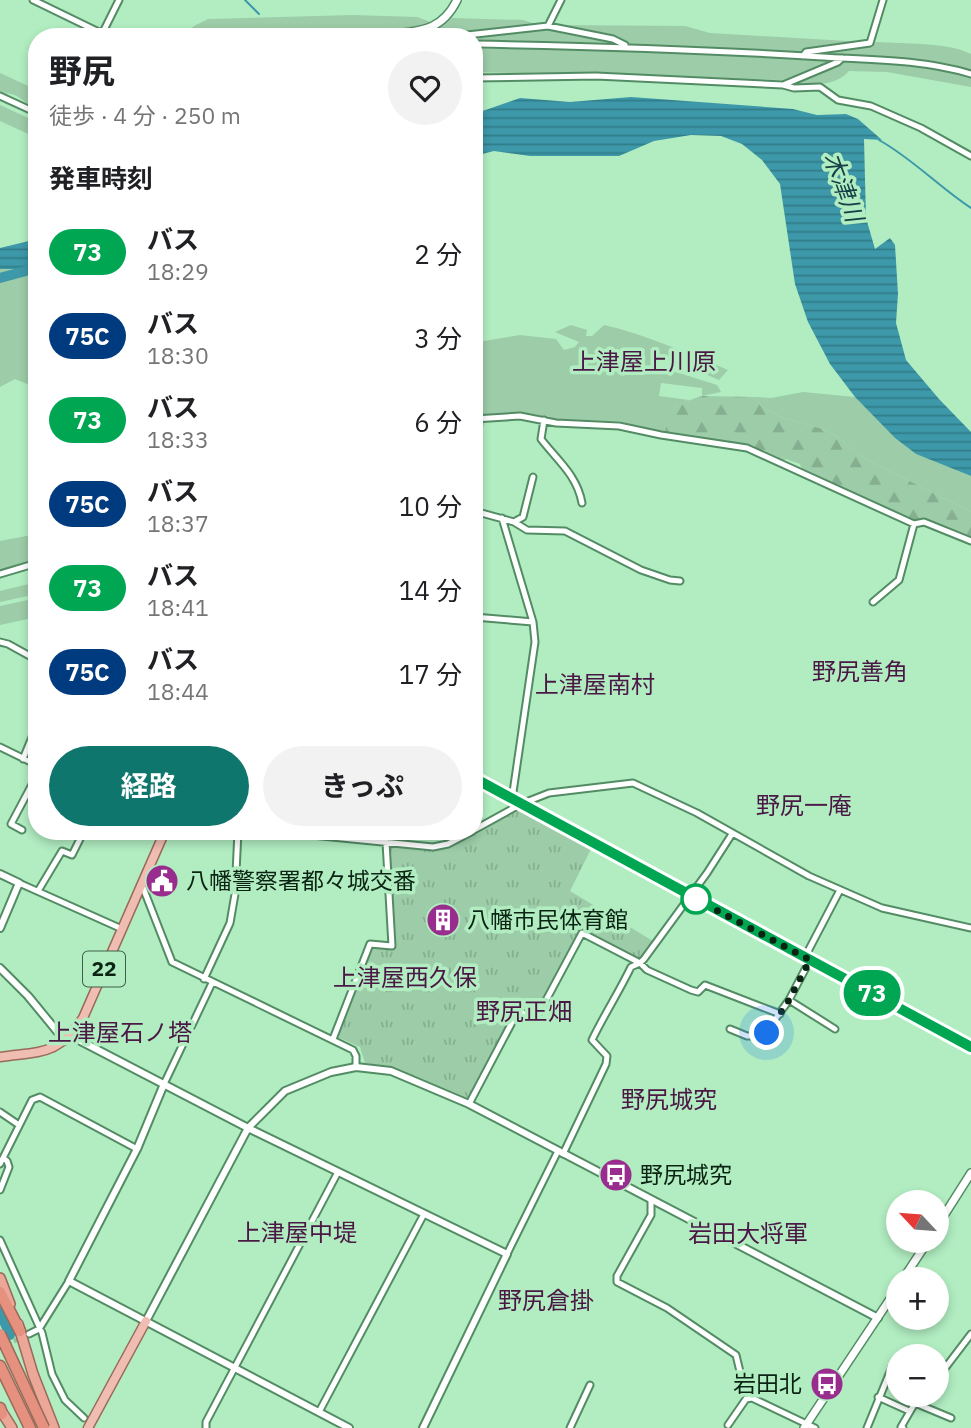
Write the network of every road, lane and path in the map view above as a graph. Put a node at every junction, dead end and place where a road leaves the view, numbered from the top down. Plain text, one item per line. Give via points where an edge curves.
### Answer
1 (33, 0) edge
2 (119, 0) edge
3 (457, 0) edge
4 (561, 0) edge
5 (883, 0) edge
6 (548, 26) junction
7 (88, 28) edge
8 (105, 28) edge
9 (425, 28) edge
10 (483, 33) edge
11 (483, 44) edge
12 (628, 46) junction
13 (803, 56) junction
14 (842, 58) junction
15 (971, 74) edge
16 (483, 78) edge
17 (783, 85) junction
18 (0, 96) edge
19 (28, 109) edge
20 (971, 156) edge
21 (483, 418) edge
22 (544, 420) junction
23 (533, 478) dead end
24 (582, 503) dead end
25 (483, 513) edge
26 (502, 518) junction
27 (514, 522) junction
28 (914, 524) junction
29 (971, 541) edge
30 (28, 566) edge
31 (0, 574) edge
32 (680, 582) dead end
33 (873, 602) dead end
34 (483, 618) edge
35 (533, 622) junction
36 (0, 642) edge
37 (28, 655) edge
38 (0, 747) edge
39 (28, 747) edge
40 (23, 759) junction
41 (28, 761) edge
42 (483, 783) edge
43 (28, 792) edge
44 (516, 801) junction
45 (483, 824) edge
46 (22, 830) dead end
47 (732, 834) junction
48 (80, 840) edge
49 (161, 840) edge
50 (238, 840) edge
51 (366, 840) edge
52 (456, 840) edge
53 (386, 842) junction
54 (0, 874) edge
55 (19, 883) junction
56 (142, 885) junction
57 (840, 890) junction
58 (38, 891) junction
59 (690, 896) junction
60 (0, 928) edge
61 (971, 928) edge
62 (122, 929) junction
63 (808, 958) junction
64 (640, 963) junction
65 (0, 968) edge
66 (204, 979) junction
67 (212, 983) junction
68 (789, 1000) junction
69 (780, 1014) junction
70 (730, 1029) dead end
71 (835, 1029) dead end
72 (68, 1038) junction
73 (334, 1039) junction
74 (971, 1046) edge
75 (0, 1056) edge
76 (356, 1067) junction
77 (164, 1084) junction
78 (469, 1104) junction
79 (0, 1112) edge
80 (19, 1125) junction
81 (248, 1128) junction
82 (137, 1149) junction
83 (560, 1152) junction
84 (1, 1161) edge
85 (338, 1172) junction
86 (971, 1173) edge
87 (0, 1190) edge
88 (651, 1200) junction
89 (949, 1208) edge
90 (424, 1214) junction
91 (0, 1240) edge
92 (507, 1254) junction
93 (0, 1278) edge
94 (69, 1281) junction
95 (0, 1292) edge
96 (886, 1306) edge
97 (878, 1318) junction
98 (146, 1321) junction
99 (38, 1329) junction
100 (25, 1333) junction
101 (0, 1334) edge
102 (971, 1334) edge
103 (949, 1364) edge
104 (0, 1366) edge
105 (234, 1368) junction
106 (886, 1380) edge
107 (590, 1385) dead end
108 (878, 1397) junction
109 (752, 1398) junction
110 (912, 1407) edge
111 (926, 1407) edge
112 (1, 1410) edge
113 (909, 1411) junction
114 (319, 1412) junction
115 (84, 1418) dead end
116 (951, 1418) dead end
117 (728, 1425) dead end
118 (806, 1425) edge
119 (12, 1428) edge
120 (30, 1428) edge
121 (44, 1428) edge
122 (54, 1428) edge
123 (88, 1428) edge
124 (206, 1428) edge
125 (349, 1428) edge
126 (423, 1428) edge
127 (570, 1428) edge
128 (815, 1428) edge
129 (867, 1428) edge
130 (903, 1428) edge

1 - 7 street
2 - 8 street
3 - 9 main road via 445,20
4 - 6 street
5 - 13 street via 870,43
6 - 10 street
6 - 12 street
11 - 12 street
12 - 13 street
13 - 14 street
14 - 15 street via 922,62
14 - 17 street
16 - 17 street via 596,76
17 - 20 street via 820,87 838,100 871,106
18 - 19 street
21 - 22 street
22 - 24 street via 541,439 562,461
22 - 28 street via 619,426 747,448
23 - 27 street via 523,517
25 - 26 street
26 - 27 street
26 - 35 street
27 - 32 street via 527,530 565,531 642,570
28 - 29 street via 924,522
28 - 33 street via 899,580
30 - 31 street
34 - 35 street
35 - 44 street via 535,642
36 - 37 street
38 - 40 street
39 - 40 street
40 - 41 street
42 - 44 main road
43 - 46 street via 11,824
44 - 45 street
44 - 47 street via 634,783
44 - 59 main road
47 - 57 street
47 - 59 street
48 - 58 street via 72,855 62,851
49 - 56 main road, 22
50 - 66 street via 230,923
51 - 53 street
52 - 53 street via 433,846
53 - 73 street via 392,946 370,944
54 - 55 street
55 - 58 street
55 - 60 street
56 - 62 main road, 22
56 - 66 street via 172,962
57 - 61 street via 900,914
57 - 63 street
58 - 62 street
59 - 63 main road
59 - 64 street
62 - 72 main road, 22 via 83,1018
63 - 68 street
63 - 74 main road
64 - 69 street via 691,990 698,992 705,985
64 - 78 street via 582,933 536,1018 518,1011
64 - 83 street via 631,967 592,1040 607,1056 606,1064
65 - 72 street
66 - 67 street
67 - 73 street
67 - 77 street
68 - 69 street
68 - 71 street
69 - 70 street via 763,1036
72 - 75 main road via 52,1049
72 - 77 street
73 - 76 street via 353,1050
76 - 78 street via 391,1071
76 - 81 street via 285,1091
77 - 81 street
77 - 82 street
78 - 83 street
79 - 80 street
80 - 82 street via 32,1100 40,1097
80 - 84 street
81 - 85 street
81 - 98 street
82 - 94 street
83 - 88 street
83 - 92 street
84 - 87 street via 7,1161 9,1167
85 - 90 street
85 - 105 street
86 - 89 main road
88 - 97 street
88 - 109 street via 651,1215 617,1282 667,1308 736,1355 743,1384
90 - 92 street
90 - 114 street
91 - 99 street
92 - 126 street
93 - 100 highway
94 - 98 street
94 - 99 street
95 - 100 highway
96 - 97 main road
97 - 118 main road
98 - 105 street
98 - 123 main road
99 - 100 street
99 - 115 street via 65,1400
100 - 122 highway via 33,1374
101 - 121 highway, bridge
102 - 103 street
104 - 120 highway
105 - 114 street
105 - 124 street
106 - 108 street
107 - 127 street
108 - 113 street
108 - 129 street
109 - 117 street via 746,1399
109 - 118 street
110 - 113 street
111 - 116 street
112 - 119 highway
113 - 130 street
114 - 125 street
118 - 128 street

